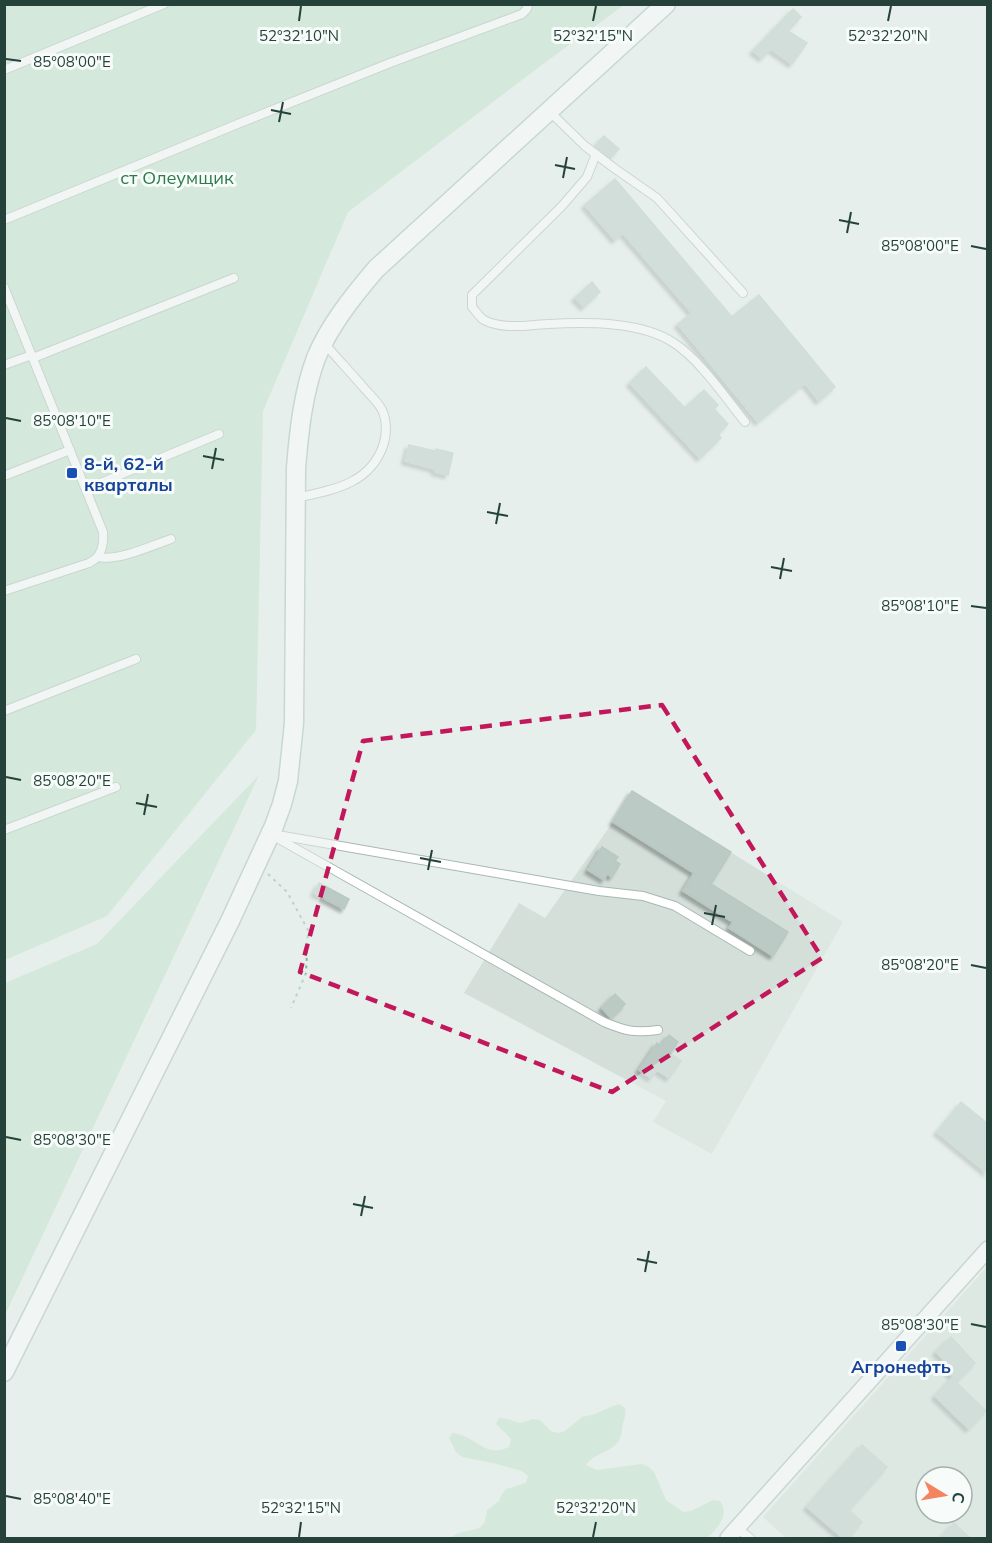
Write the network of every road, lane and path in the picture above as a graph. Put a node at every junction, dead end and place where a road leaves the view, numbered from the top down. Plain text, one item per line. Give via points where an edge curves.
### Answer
1 (164, 4) edge
2 (528, 4) edge
3 (666, 4) edge
4 (4, 70) edge
5 (549, 111) junction
6 (596, 154) junction
7 (4, 220) edge
8 (234, 278) dead end
9 (4, 287) edge
10 (743, 293) dead end
11 (324, 343) junction
12 (33, 356) junction
13 (4, 365) edge
14 (745, 422) dead end
15 (219, 434) dead end
16 (70, 450) junction
17 (4, 476) edge
18 (86, 489) junction
19 (295, 499) junction
20 (171, 539) dead end
21 (98, 557) junction
22 (4, 591) edge
23 (136, 659) dead end
24 (4, 711) edge
25 (116, 786) dead end
26 (4, 830) edge
27 (270, 834) junction
28 (257, 864) junction
29 (750, 951) dead end
30 (291, 1008) dead end
31 (658, 1030) dead end
32 (987, 1249) edge
33 (4, 1372) edge
34 (733, 1534) edge
35 (750, 1539) edge

1 - 4 lane
2 - 7 lane via 522,14 390,63
3 - 5 street
5 - 6 lane
5 - 11 street via 376,270 343,311
6 - 10 lane via 657,198
6 - 14 lane via 587,177 562,206 472,295 472,307 483,320 498,325 617,325 658,334 693,358
8 - 12 lane
9 - 12 lane
11 - 19 street via 304,400
11 - 19 lane via 381,407 385,442 370,468 357,480
12 - 13 lane
12 - 16 lane
15 - 18 lane
16 - 17 lane
16 - 18 lane
18 - 21 lane via 103,532 104,543
19 - 27 street via 292,753 288,782
20 - 21 lane via 118,557
21 - 22 lane
23 - 24 lane
25 - 26 lane
27 - 28 street
27 - 29 lane via 643,896 675,906
27 - 31 lane via 604,1022 625,1031
28 - 30 path via 287,892 308,930 306,973
28 - 33 street
32 - 34 street
34 - 35 lane

